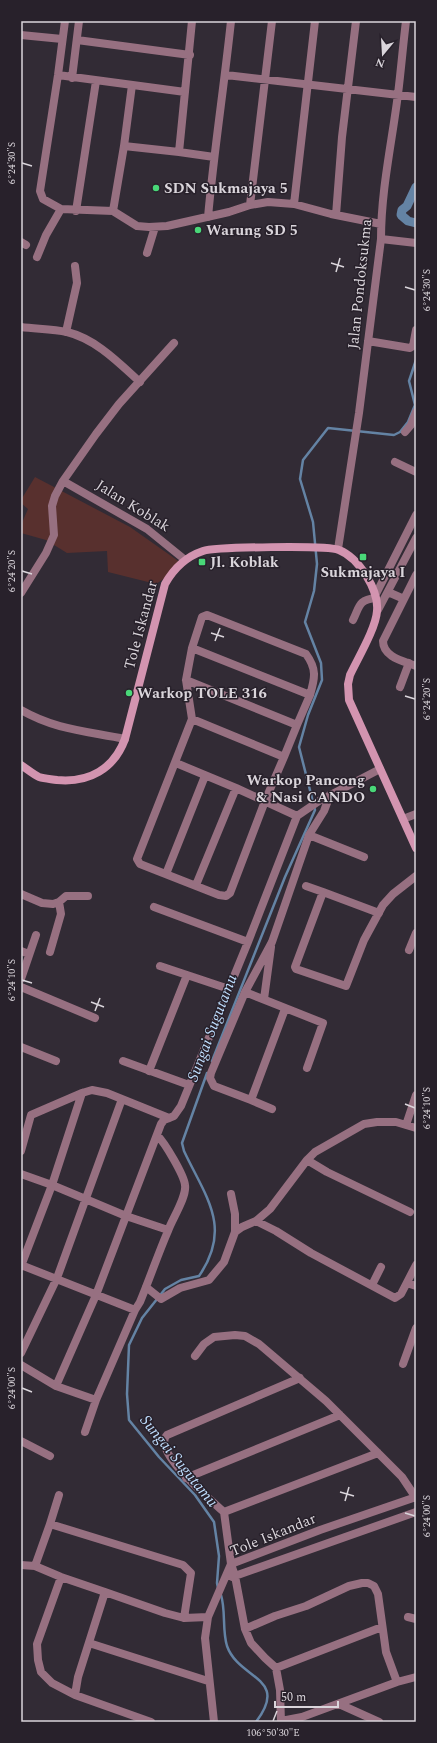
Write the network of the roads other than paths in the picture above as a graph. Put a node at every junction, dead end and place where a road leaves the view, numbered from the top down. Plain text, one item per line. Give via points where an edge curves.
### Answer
1 (64, 21) edge
2 (79, 21) edge
3 (192, 21) edge
4 (231, 21) edge
5 (272, 21) edge
6 (315, 21) edge
7 (356, 21) edge
8 (406, 21) edge
9 (21, 35) edge
10 (62, 39) junction
11 (77, 40) junction
12 (190, 55) junction
13 (226, 74) junction
14 (58, 75) junction
15 (72, 78) junction
16 (265, 78) junction
17 (96, 81) junction
18 (308, 83) junction
19 (132, 85) junction
20 (348, 88) junction
21 (185, 92) junction
22 (398, 95) junction
23 (416, 97) edge
24 (124, 146) junction
25 (179, 152) junction
26 (214, 157) junction
27 (294, 204) junction
28 (250, 205) junction
29 (61, 209) junction
30 (76, 211) junction
31 (113, 212) junction
32 (336, 215) junction
33 (208, 217) junction
34 (381, 224) junction
35 (155, 227) junction
36 (381, 239) junction
37 (416, 243) edge
38 (148, 253) dead end
39 (37, 257) dead end
40 (75, 266) dead end
41 (21, 327) edge
42 (416, 330) edge
43 (66, 332) junction
44 (368, 341) junction
45 (174, 342) dead end
46 (140, 382) junction
47 (416, 412) edge
48 (405, 432) dead end
49 (395, 462) dead end
50 (416, 472) edge
51 (64, 481) junction
52 (416, 515) edge
53 (403, 540) junction
54 (415, 543) edge
55 (338, 549) junction
56 (184, 560) junction
57 (416, 575) edge
58 (388, 592) junction
59 (21, 593) edge
60 (376, 596) junction
61 (404, 599) junction
62 (378, 610) junction
63 (353, 620) dead end
64 (192, 648) junction
65 (412, 665) edge
66 (186, 680) junction
67 (400, 687) dead end
68 (310, 695) junction
69 (21, 710) edge
70 (192, 719) junction
71 (297, 725) junction
72 (125, 739) junction
73 (284, 757) junction
74 (176, 763) junction
75 (21, 765) edge
76 (380, 769) junction
77 (205, 776) junction
78 (236, 788) junction
79 (330, 795) junction
80 (264, 801) junction
81 (298, 814) junction
82 (416, 814) edge
83 (403, 820) junction
84 (308, 835) junction
85 (416, 848) edge
86 (364, 857) dead end
87 (166, 874) junction
88 (416, 876) edge
89 (196, 885) junction
90 (306, 886) dead end
91 (323, 892) junction
92 (21, 894) edge
93 (88, 896) dead end
94 (59, 902) junction
95 (154, 907) dead end
96 (378, 913) junction
97 (416, 933) edge
98 (36, 935) dead end
99 (248, 942) junction
100 (272, 942) junction
101 (409, 950) dead end
102 (25, 952) edge
103 (50, 952) dead end
104 (160, 966) dead end
105 (187, 975) junction
106 (21, 979) edge
107 (21, 986) edge
108 (229, 989) junction
109 (245, 992) junction
110 (264, 1000) junction
111 (285, 1009) junction
112 (95, 1018) dead end
113 (21, 1046) edge
114 (56, 1061) dead end
115 (123, 1061) dead end
116 (307, 1068) dead end
117 (149, 1071) junction
118 (189, 1085) junction
119 (82, 1093) junction
120 (416, 1095) edge
121 (122, 1100) junction
122 (251, 1100) junction
123 (272, 1109) dead end
124 (31, 1115) junction
125 (169, 1118) junction
126 (21, 1120) edge
127 (406, 1125) junction
128 (416, 1128) edge
129 (157, 1135) junction
130 (21, 1151) edge
131 (307, 1160) junction
132 (21, 1174) edge
133 (52, 1185) junction
134 (231, 1194) dead end
135 (85, 1200) junction
136 (410, 1212) dead end
137 (126, 1216) junction
138 (256, 1222) junction
139 (168, 1230) junction
140 (234, 1232) junction
141 (21, 1265) edge
142 (416, 1265) edge
143 (381, 1267) dead end
144 (56, 1278) junction
145 (407, 1283) junction
146 (372, 1285) junction
147 (416, 1286) edge
148 (148, 1288) junction
149 (96, 1295) junction
150 (135, 1310) junction
151 (416, 1328) edge
152 (21, 1353) edge
153 (195, 1356) dead end
154 (403, 1364) dead end
155 (21, 1365) edge
156 (300, 1378) junction
157 (56, 1386) junction
158 (96, 1400) junction
159 (340, 1415) junction
160 (85, 1432) dead end
161 (21, 1441) edge
162 (378, 1453) junction
163 (50, 1456) dead end
164 (186, 1478) junction
165 (59, 1495) dead end
166 (416, 1497) edge
167 (224, 1512) junction
168 (416, 1512) edge
169 (50, 1524) junction
170 (320, 1530) junction
171 (326, 1544) junction
172 (231, 1564) junction
173 (21, 1565) edge
174 (35, 1566) junction
175 (235, 1576) junction
176 (61, 1578) junction
177 (224, 1582) junction
178 (105, 1592) junction
179 (209, 1614) junction
180 (184, 1618) junction
181 (382, 1627) junction
182 (245, 1629) junction
183 (89, 1643) junction
184 (276, 1668) junction
185 (416, 1677) edge
186 (208, 1681) junction
187 (397, 1682) junction
188 (75, 1695) junction
189 (339, 1704) junction
190 (281, 1721) edge
191 (151, 1722) edge
192 (214, 1722) edge
193 (379, 1722) edge

1 - 10 street
2 - 11 street
3 - 12 street
4 - 13 street
5 - 16 street
6 - 18 street
7 - 20 street
8 - 22 street, Jalan Pondoksukma
9 - 10 street
10 - 14 street
11 - 12 street
11 - 15 street
12 - 21 street
13 - 16 street
13 - 26 street
14 - 15 street
14 - 29 street via 40,192 43,199
15 - 17 street
16 - 18 street
16 - 28 street
17 - 19 street
17 - 30 street
18 - 20 street
18 - 27 street
19 - 21 street
19 - 24 street
20 - 22 street
20 - 32 street
21 - 25 street
22 - 23 street
22 - 34 street, Jalan Pondoksukma
24 - 25 street
24 - 31 street
25 - 26 street
26 - 33 street
27 - 28 street via 268,202
27 - 32 street
28 - 33 street
29 - 30 street
29 - 39 street
30 - 31 street
31 - 35 street via 137,226
32 - 34 street
33 - 35 street
34 - 36 street, Jalan Pondoksukma
35 - 38 street
36 - 37 street
36 - 44 street, Jalan Pondoksukma
40 - 43 street via 77,283
41 - 43 street
42 - 44 street via 413,346 410,348
43 - 46 street via 83,338 101,349
44 - 55 street, Jalan Pondoksukma
45 - 46 street
46 - 51 street via 100,428
47 - 48 street
49 - 50 street
51 - 56 street, Jalan Koblak via 147,529
51 - 59 street via 54,496 52,506 54,535
52 - 53 street
53 - 54 street
53 - 60 street
54 - 58 street
55 - 56 main road, Tole Iskandar via 297,547 204,550
55 - 60 main road via 347,554 364,572
56 - 72 main road, Tole Iskandar via 165,584
57 - 61 street
58 - 61 street
58 - 62 street
60 - 62 main road
60 - 63 street via 362,601
61 - 65 street via 383,641 383,648
62 - 76 main road via 376,621 348,684 349,700
64 - 66 street
64 - 68 street
64 - 68 street via 205,614 285,645 306,654 312,662 315,679
65 - 67 street
66 - 70 street
66 - 71 street
68 - 71 street
69 - 72 street via 39,720 67,729
70 - 73 street
70 - 74 street
71 - 73 street
72 - 75 main road, Tole Iskandar via 107,766 82,779 67,781 41,777
73 - 80 street
74 - 77 street
74 - 87 street via 137,860 140,864
76 - 79 street
76 - 83 main road
77 - 78 street
77 - 87 street
78 - 80 street
78 - 89 street
79 - 81 street
79 - 84 street via 324,811
80 - 81 street
80 - 89 street via 230,893 226,896 219,895
81 - 99 street
82 - 83 street
83 - 85 main road
84 - 86 street
84 - 100 street
87 - 89 street
88 - 96 street via 393,894
90 - 91 street
91 - 96 street
91 - 96 street via 295,964 296,969 346,986
92 - 94 street via 42,903
93 - 94 street via 66,896
94 - 103 street via 61,914
95 - 99 street
97 - 101 street
98 - 102 street
99 - 108 street
100 - 109 street
100 - 110 street
102 - 106 street
104 - 105 street
105 - 108 street
105 - 117 street
107 - 112 street
108 - 118 street
109 - 110 street
109 - 122 street via 210,1078 214,1086
110 - 111 street
111 - 116 street via 323,1023
111 - 122 street
113 - 114 street
115 - 117 street
117 - 118 street
118 - 125 street via 181,1106 174,1116
119 - 121 street via 92,1090
119 - 124 street
119 - 133 street
120 - 127 street
121 - 125 street
121 - 135 street
122 - 123 street
124 - 126 street
124 - 130 street
125 - 129 street via 161,1124
127 - 128 street
127 - 131 street via 396,1122 364,1124 315,1152
129 - 137 street
129 - 139 street via 167,1147 185,1186
131 - 136 street
131 - 138 street via 270,1209
132 - 133 street
133 - 135 street
133 - 141 street
134 - 140 street via 235,1214
135 - 137 street
135 - 144 street
137 - 139 street
137 - 149 street
138 - 140 street via 242,1226
138 - 146 street
139 - 148 street
140 - 148 street via 224,1262 209,1280 180,1288 160,1299
141 - 144 street
142 - 145 street
143 - 146 street
144 - 149 street
144 - 152 street
145 - 146 street via 401,1294 395,1298
145 - 147 street
148 - 150 street
149 - 150 street
149 - 157 street
150 - 158 street
151 - 154 street
153 - 156 street via 204,1344 214,1337 245,1336 259,1344
155 - 157 street
156 - 159 street
156 - 164 street via 167,1435 164,1442 169,1454
157 - 158 street
158 - 160 street
159 - 162 street
159 - 164 street
161 - 163 street
162 - 166 street via 402,1477
162 - 167 street
164 - 167 street
165 - 169 street
166 - 170 street, Tole Iskandar
167 - 172 street
168 - 171 street, Tole Iskandar
169 - 174 street
169 - 180 street via 187,1567 191,1573
170 - 171 street
170 - 172 street, Tole Iskandar
171 - 175 street, Tole Iskandar
172 - 175 street
172 - 177 street, Tole Iskandar
173 - 174 street
174 - 176 street
175 - 177 street, Tole Iskandar
175 - 182 street
176 - 178 street
176 - 188 street via 37,1644 38,1660 41,1672 52,1683
177 - 179 street
178 - 180 street
178 - 183 street
179 - 180 street
179 - 186 street via 205,1638
181 - 182 street via 378,1594 374,1586 362,1583
181 - 184 street
181 - 187 street via 386,1652
182 - 184 street via 251,1643
183 - 186 street
183 - 188 street
184 - 190 street
185 - 187 street
186 - 192 street
187 - 189 street
188 - 191 street
189 - 190 street via 302,1717
189 - 193 street

